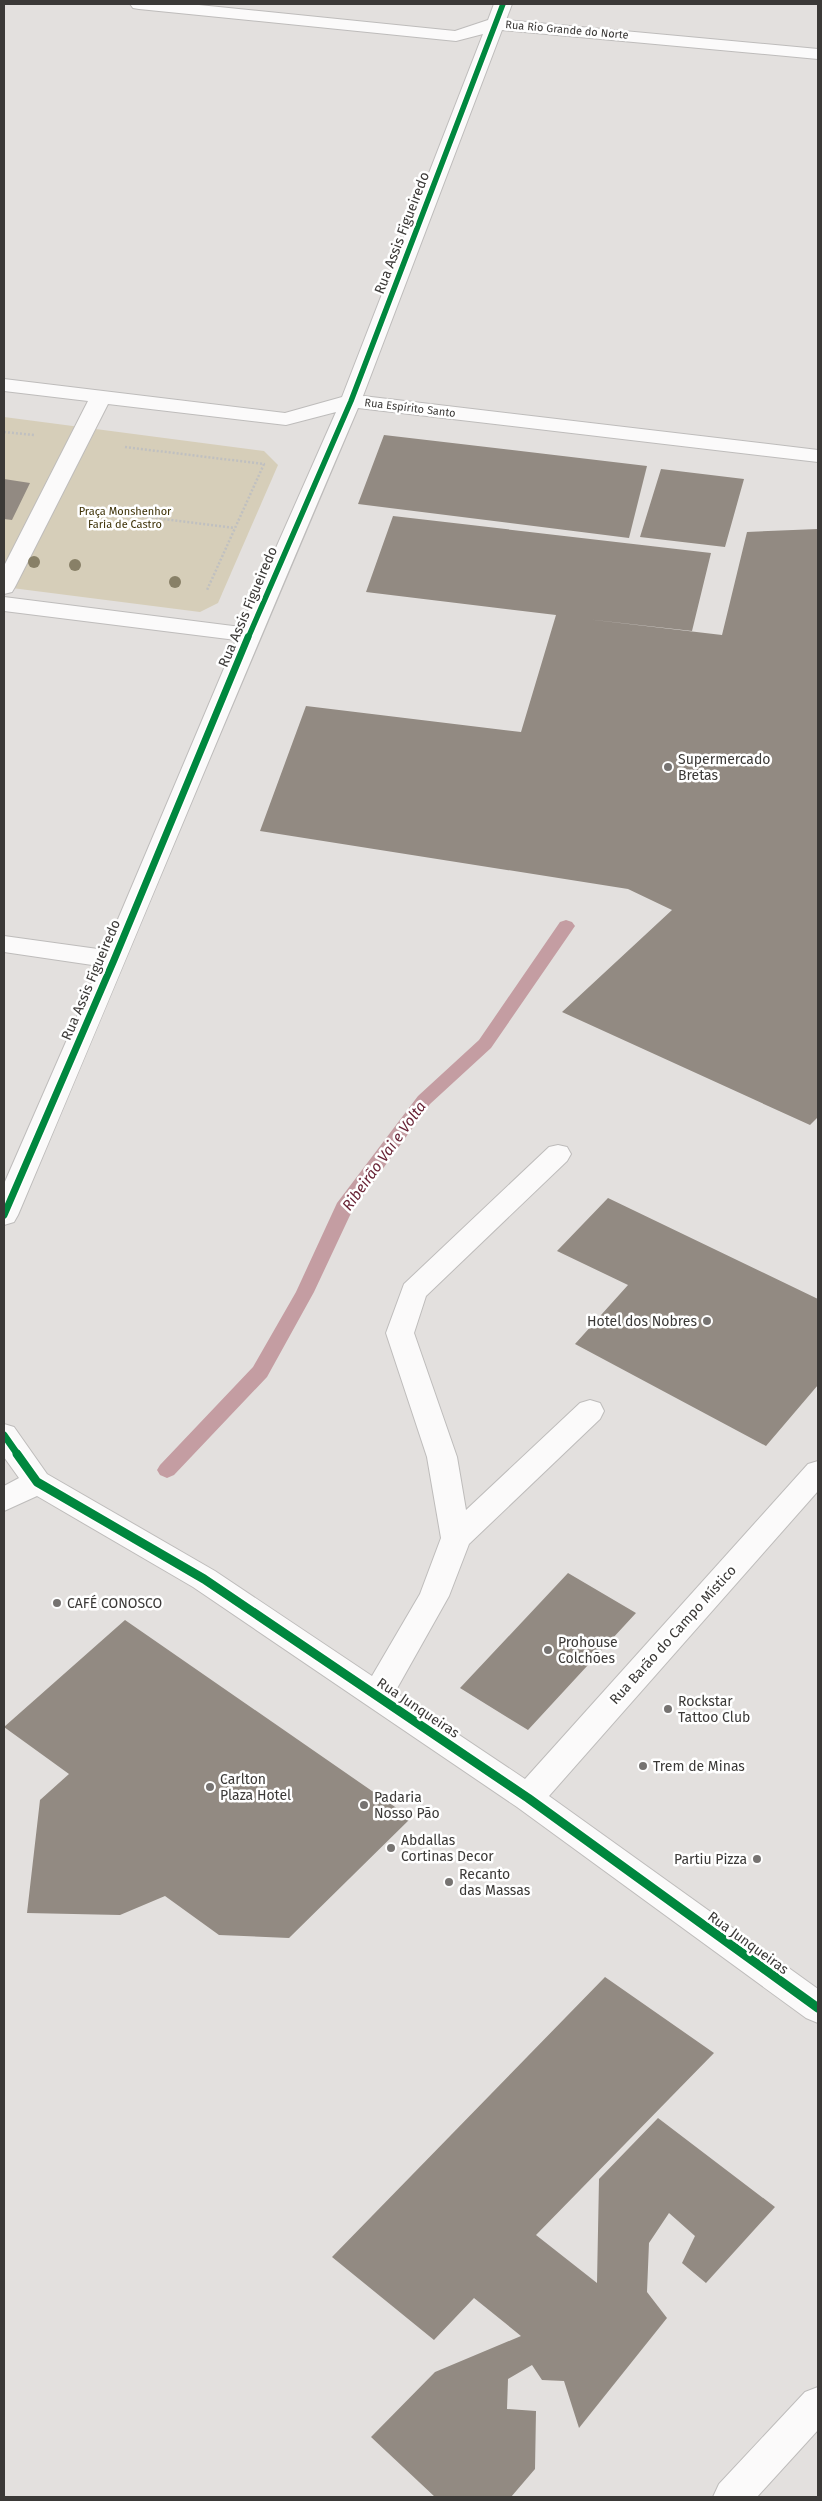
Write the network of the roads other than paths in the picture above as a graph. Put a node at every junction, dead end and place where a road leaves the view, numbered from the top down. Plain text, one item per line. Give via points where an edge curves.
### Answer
1 (139, 4) edge
2 (504, 4) edge
3 (495, 24) junction
4 (818, 54) edge
5 (4, 385) edge
6 (101, 396) junction
7 (351, 401) junction
8 (818, 456) edge
9 (4, 587) edge
10 (4, 604) edge
11 (249, 635) junction
12 (4, 944) edge
13 (114, 960) junction
14 (558, 1154) dead end
15 (4, 1215) edge
16 (590, 1411) dead end
17 (4, 1435) edge
18 (818, 1472) edge
19 (37, 1482) junction
20 (4, 1500) edge
21 (456, 1538) junction
22 (377, 1696) junction
23 (528, 1798) junction
24 (818, 2008) edge
25 (818, 2404) edge
26 (732, 2497) edge

1 - 3 street, Rua Rio Grande do Norte via 456,36
2 - 3 street, Rua Assis Figueiredo
3 - 4 street, Rua Rio Grande do Norte
3 - 7 street, Rua Assis Figueiredo
5 - 6 street, Rua Espírito Santo
6 - 7 street, Rua Espírito Santo via 286,419
6 - 9 street
7 - 8 street, Rua Espírito Santo
7 - 11 street, Rua Assis Figueiredo
10 - 11 street
11 - 13 street, Rua Assis Figueiredo
12 - 13 street
13 - 15 street, Rua Assis Figueiredo
14 - 21 street via 414,1291 400,1333 442,1457
16 - 21 street
17 - 19 street, Rua Junqueiras
18 - 23 street, Rua Barão do Campo Místico
19 - 20 street
19 - 22 street, Rua Junqueiras via 204,1579
21 - 22 street via 434,1596
22 - 23 street, Rua Junqueiras
23 - 24 street, Rua Junqueiras
25 - 26 street

